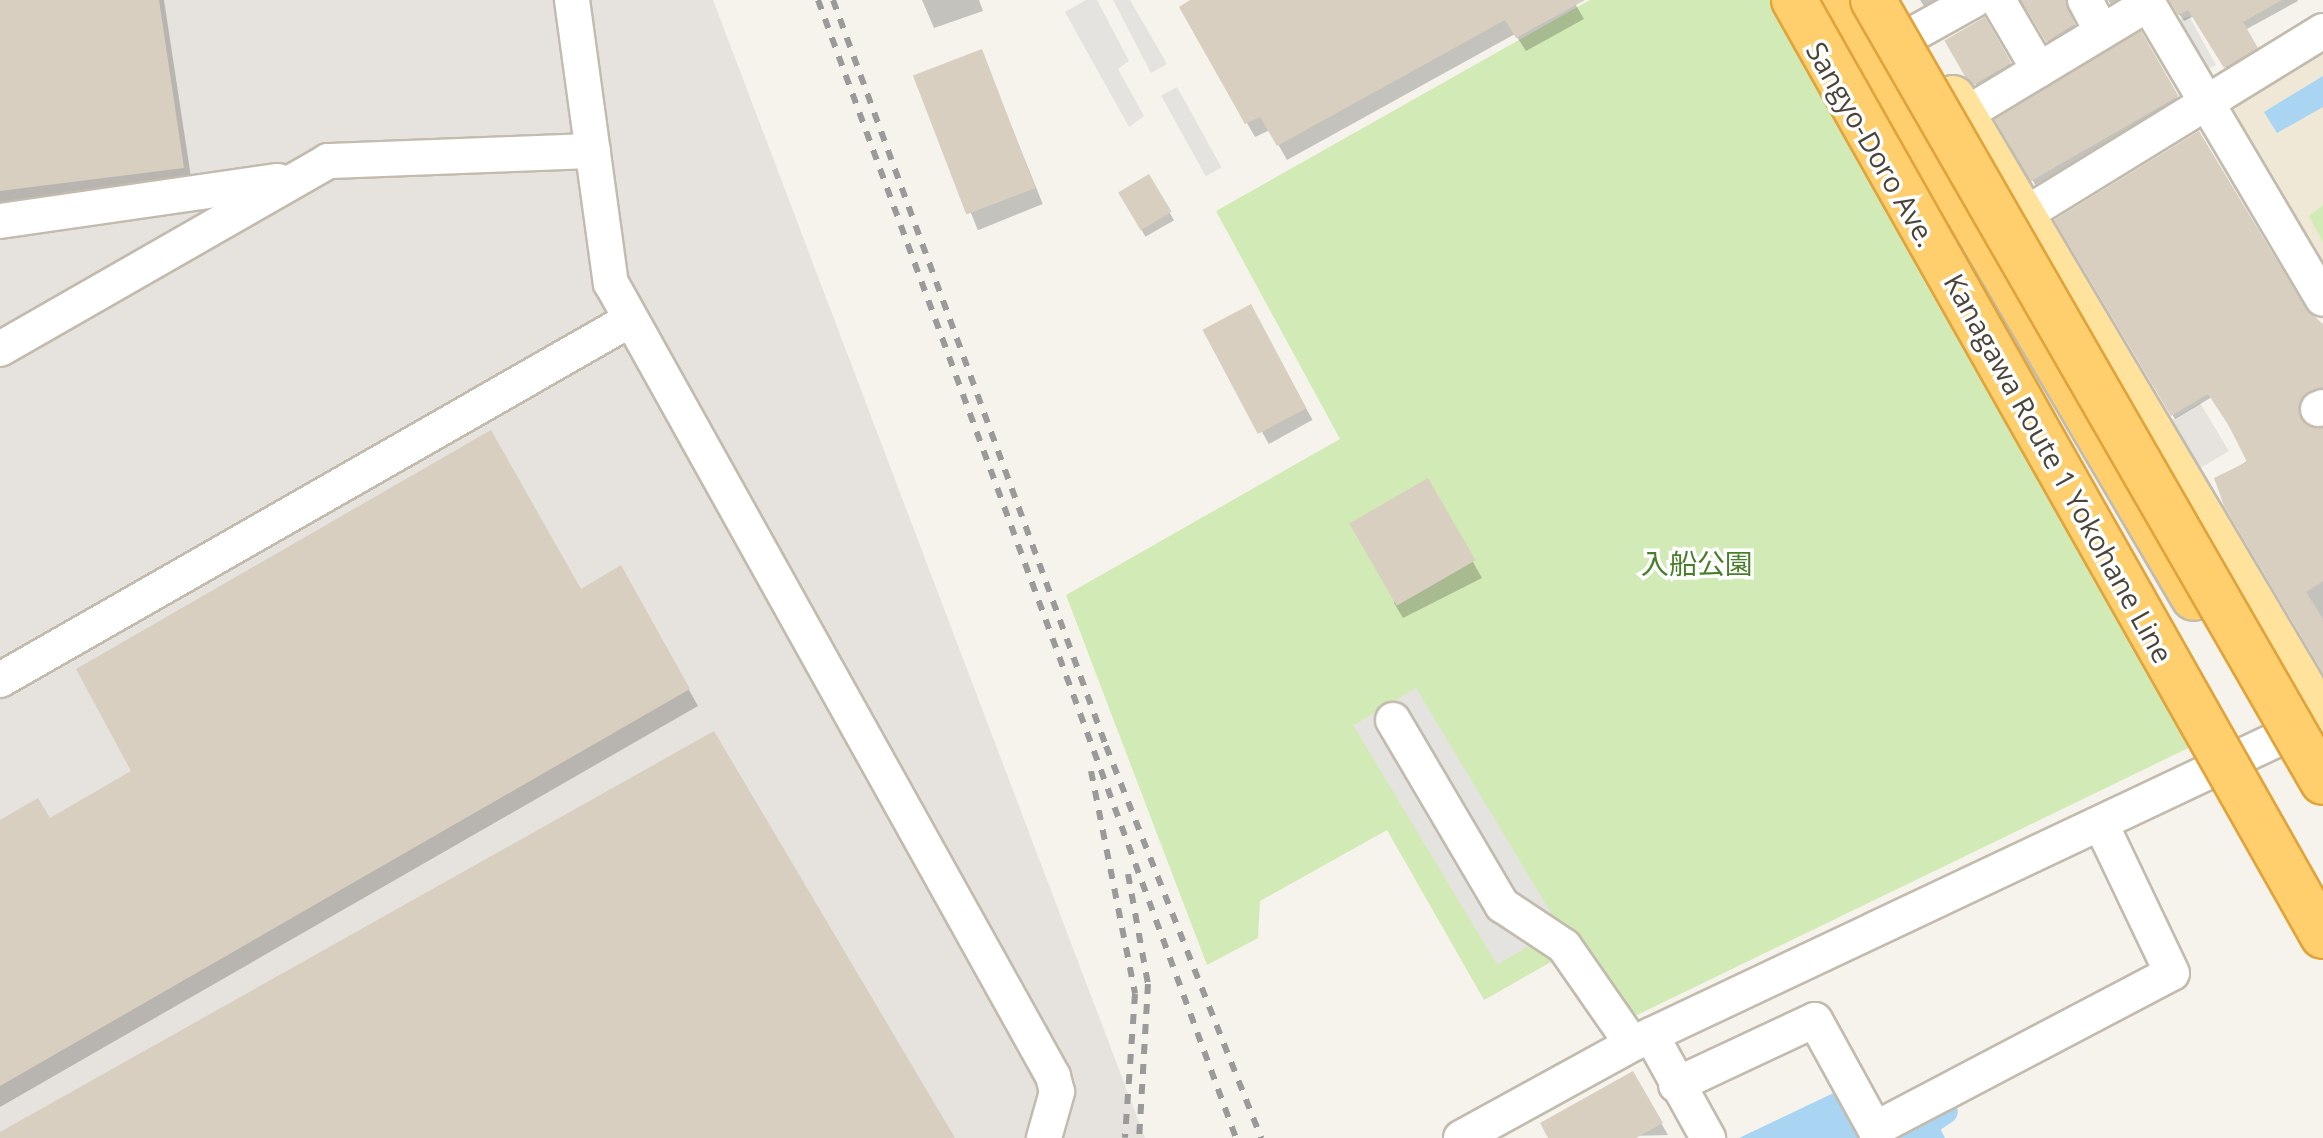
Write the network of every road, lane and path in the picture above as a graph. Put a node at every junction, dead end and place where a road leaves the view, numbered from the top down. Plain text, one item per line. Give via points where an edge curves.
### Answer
1 (572, 0) edge
2 (1791, 0) edge
3 (1821, 0) edge
4 (1843, 0) edge
5 (1873, 0) edge
6 (1974, 0) edge
7 (1998, 0) edge
8 (2085, 0) edge
9 (2147, 2) edge
10 (1904, 17) edge
11 (2323, 31) edge
12 (2102, 32) junction
13 (2039, 70) junction
14 (2206, 104) junction
15 (1964, 115) junction
16 (1905, 131) junction
17 (593, 151) junction
18 (294, 179) junction
19 (2024, 215) junction
20 (0, 221) edge
21 (2323, 299) edge
22 (628, 321) junction
23 (0, 349) edge
24 (0, 680) edge
25 (2316, 718) edge
26 (1393, 720) dead end
27 (2221, 748) junction
28 (2323, 782) edge
29 (2101, 824) junction
30 (2323, 908) edge
31 (2323, 936) edge
32 (1641, 1040) junction
33 (1676, 1085) junction
34 (1044, 1138) edge
35 (1461, 1138) edge
36 (1708, 1138) edge

1 - 17 street
2 - 27 highway, Kanagawa Route 1 Yokohane Line, bridge
3 - 16 highway
4 - 16 highway
5 - 25 highway, bridge
6 - 10 street
7 - 13 street
8 - 12 street
9 - 12 street
9 - 14 street
10 - 15 main road
11 - 14 street
12 - 13 street
13 - 15 street
14 - 19 street
14 - 21 street
15 - 19 main road
16 - 25 highway, bridge via 2184,582 2255,687
16 - 27 highway, bridge via 2110,519
17 - 18 street via 346,156
17 - 22 street via 611,283
18 - 20 street
18 - 23 street
19 - 25 main road
22 - 24 street
22 - 34 street via 1053,1076 1057,1092
25 - 27 street
25 - 28 highway, bridge
26 - 32 street via 1502,905 1564,946
27 - 29 street
27 - 30 main road
27 - 31 highway, Kanagawa Route 1 Yokohane Line, bridge
29 - 32 street via 1868,949
29 - 33 street via 2172,973 1875,1129 1815,1020
32 - 33 street
32 - 35 street
33 - 36 street

